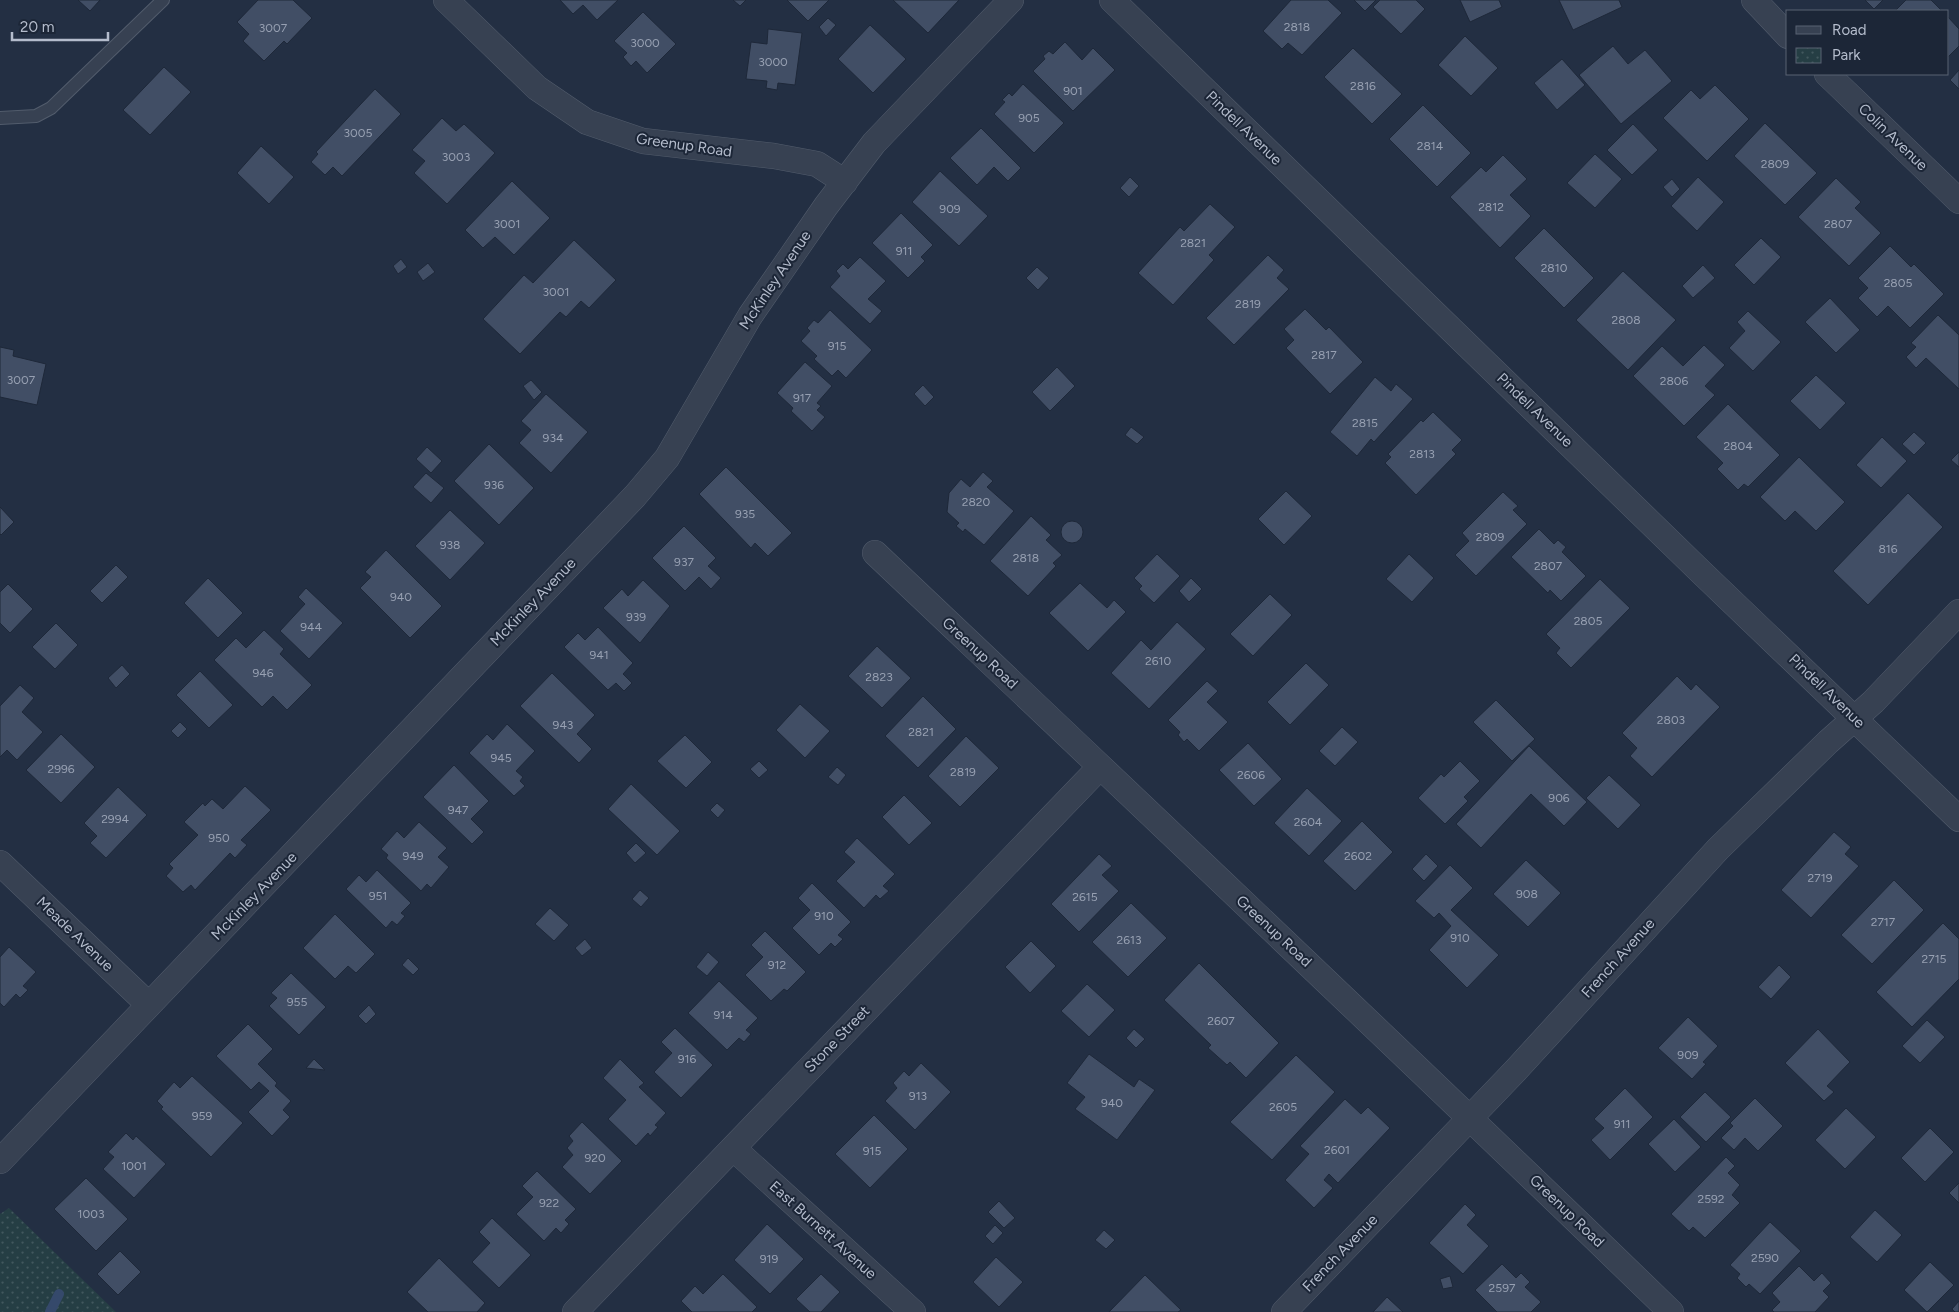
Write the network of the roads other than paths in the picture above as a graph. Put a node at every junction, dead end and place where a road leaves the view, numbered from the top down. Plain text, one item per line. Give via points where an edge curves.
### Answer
1 (163, 0) edge
2 (446, 0) edge
3 (1011, 0) edge
4 (1112, 0) edge
5 (1754, 0) edge
6 (1786, 34) edge
7 (1828, 75) edge
8 (0, 118) edge
9 (845, 182) junction
10 (1959, 201) edge
11 (875, 553) dead end
12 (1959, 612) edge
13 (1855, 718) junction
14 (1100, 767) junction
15 (1959, 819) edge
16 (0, 863) edge
17 (149, 1005) junction
18 (1470, 1117) junction
19 (733, 1148) junction
20 (0, 1161) edge
21 (575, 1312) edge
22 (913, 1312) edge
23 (1284, 1312) edge
24 (1671, 1312) edge

1 - 8 lane via 51,108 36,116
2 - 9 street, Greenup Road via 536,88 587,122 643,141 817,164
3 - 9 street, McKinley Avenue via 874,143
4 - 13 street, Pindell Avenue
5 - 6 street
7 - 10 street, Colin Avenue
9 - 17 street, McKinley Avenue via 750,316 667,458 651,477
11 - 14 street, Greenup Road
12 - 13 street, French Avenue
13 - 15 street, Pindell Avenue
13 - 18 street, French Avenue via 1718,849
14 - 18 street, Greenup Road
14 - 19 street, Stone Street
16 - 17 street, Meade Avenue
17 - 20 street, McKinley Avenue
18 - 23 street, French Avenue
18 - 24 street, Greenup Road
19 - 21 street, Stone Street
19 - 22 street, East Burnett Avenue

